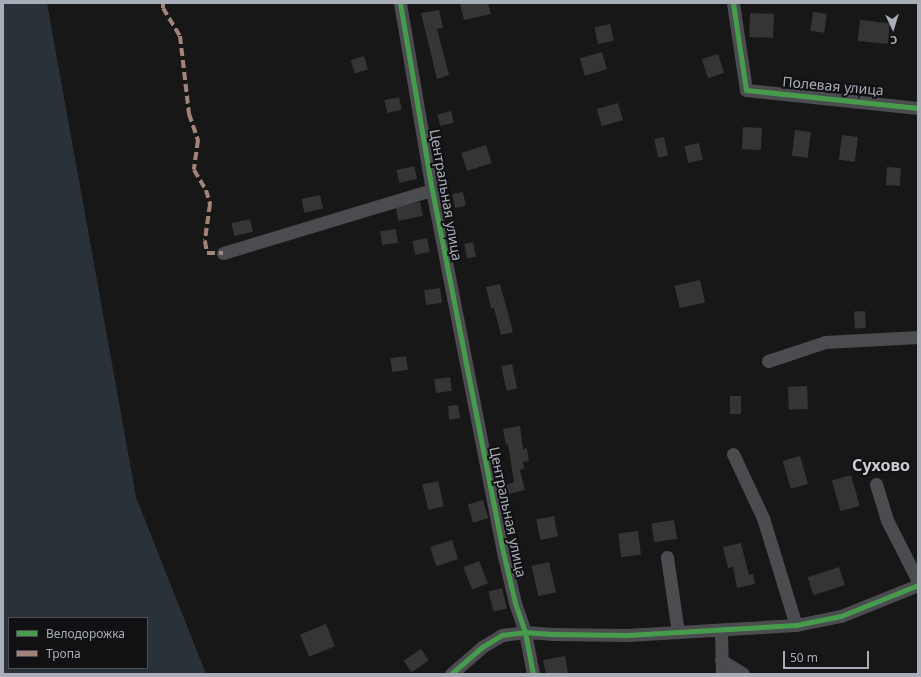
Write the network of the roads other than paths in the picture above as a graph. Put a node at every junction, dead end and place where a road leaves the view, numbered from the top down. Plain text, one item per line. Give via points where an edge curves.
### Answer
1 (400, 3) edge
2 (733, 3) edge
3 (918, 108) edge
4 (432, 190) junction
5 (223, 253) dead end
6 (918, 337) edge
7 (768, 361) dead end
8 (733, 454) dead end
9 (876, 484) dead end
10 (667, 557) dead end
11 (918, 581) edge
12 (918, 585) edge
13 (796, 625) junction
14 (721, 630) junction
15 (525, 632) junction
16 (678, 632) junction
17 (721, 660) junction
18 (451, 674) edge
19 (533, 674) edge
20 (722, 674) edge
21 (743, 674) edge

1 - 4 street, Центральная улица
2 - 3 street, Полевая улица via 746,90
4 - 5 street
4 - 15 street, Центральная улица via 504,556
6 - 7 street via 825,342
8 - 13 street via 763,518
9 - 11 street via 887,520
10 - 16 street
12 - 13 street via 841,616
13 - 14 street
14 - 16 street
14 - 17 street
15 - 16 street via 627,635
15 - 18 street via 502,635 482,647
15 - 19 street, Центральная улица
17 - 20 street
17 - 21 street

